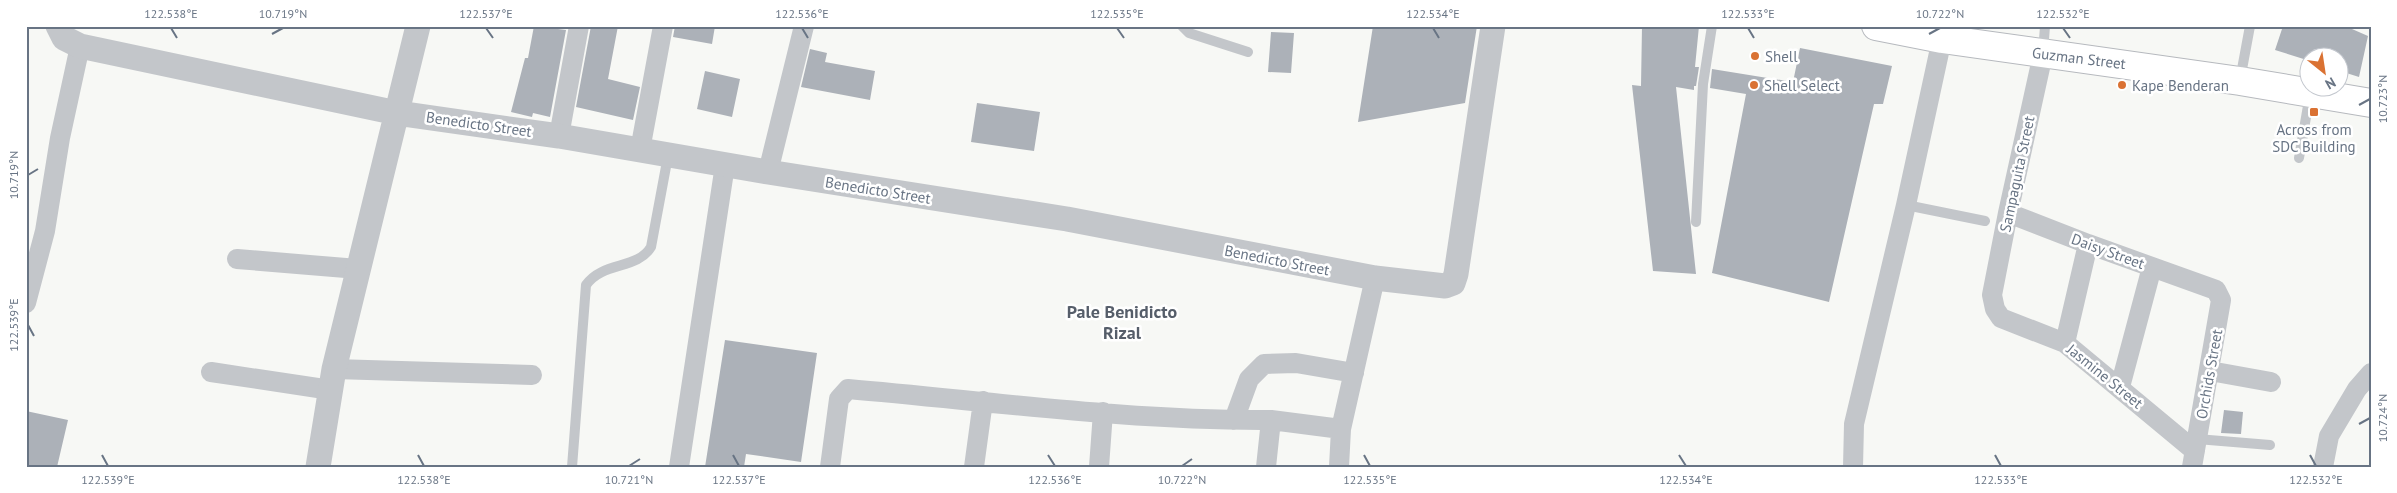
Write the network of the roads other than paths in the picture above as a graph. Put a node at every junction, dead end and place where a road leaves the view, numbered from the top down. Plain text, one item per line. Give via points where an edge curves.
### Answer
1 (58, 26) edge
2 (418, 26) edge
3 (579, 26) edge
4 (663, 26) edge
5 (804, 26) edge
6 (1182, 26) edge
7 (1493, 26) edge
8 (1712, 26) edge
9 (2045, 26) edge
10 (2250, 26) edge
11 (1893, 28) edge
12 (1942, 39) junction
13 (80, 46) junction
14 (1248, 52) dead end
15 (2043, 54) junction
16 (2240, 81) junction
17 (2300, 92) edge
18 (2309, 98) edge
19 (2337, 98) edge
20 (2371, 103) edge
21 (397, 113) junction
22 (559, 136) junction
23 (640, 150) junction
24 (668, 156) junction
25 (2299, 158) dead end
26 (732, 166) junction
27 (768, 172) junction
28 (1906, 205) junction
29 (2008, 212) junction
30 (1985, 221) dead end
31 (1696, 222) dead end
32 (2088, 244) junction
33 (237, 259) dead end
34 (2152, 267) junction
35 (358, 269) junction
36 (1375, 278) junction
37 (2209, 286) joint
38 (1992, 294) joint
39 (26, 302) edge
40 (2065, 343) junction
41 (2210, 371) junction
42 (211, 372) dead end
43 (1354, 373) junction
44 (2371, 373) edge
45 (532, 375) dead end
46 (333, 380) junction
47 (2271, 382) dead end
48 (2120, 387) junction
49 (983, 401) junction
50 (1102, 412) junction
51 (1234, 420) junction
52 (1271, 420) junction
53 (1341, 429) junction
54 (2270, 445) dead end
55 (2195, 452) edge
56 (686, 464) edge
57 (318, 467) edge
58 (572, 467) edge
59 (830, 467) edge
60 (974, 467) edge
61 (1099, 467) edge
62 (1266, 467) edge
63 (1338, 467) edge
64 (1853, 467) edge
65 (2323, 467) edge

1 - 13 street, Benedicto Street via 64,38
2 - 21 street
3 - 22 street
4 - 23 street
5 - 27 street
6 - 14 lane via 1189,33
7 - 36 street, Benedicto Street via 1453,283 1444,286
8 - 31 lane via 1704,84
9 - 15 lane
10 - 16 lane
11 - 12 main road, Guzman Street
12 - 15 main road, Guzman Street
12 - 28 street
13 - 21 street, Benedicto Street
13 - 39 street via 60,138 46,231
15 - 16 main road, Guzman Street
15 - 29 street, Sampaguita Street
16 - 17 main road, Guzman Street
18 - 25 lane
19 - 20 main road, Guzman Street
21 - 22 street, Benedicto Street
21 - 35 street
22 - 23 street, Benedicto Street
23 - 24 street, Benedicto Street
24 - 26 street, Benedicto Street
24 - 58 lane via 648,252 596,274 586,285
26 - 27 street, Benedicto Street
26 - 56 street
27 - 36 street, Benedicto Street via 1067,219
28 - 30 lane
28 - 64 street via 1854,424
29 - 32 street, Daisy Street
29 - 38 street, Sampaguita Street
32 - 34 street, Daisy Street
32 - 40 street
33 - 35 street
34 - 37 street, Daisy Street
34 - 48 street
35 - 46 street
36 - 43 street
37 - 41 street, Orchids Street via 2216,290 2220,300
38 - 40 street, Jasmine Street via 1995,309 2002,318
40 - 48 street, Jasmine Street
41 - 47 street
41 - 55 street, Orchids Street
42 - 46 street
43 - 51 street via 1296,363 1264,364 1249,379
43 - 53 street
44 - 65 street via 2357,389 2329,436
45 - 46 street
46 - 57 street
48 - 55 street, Jasmine Street
49 - 50 street
49 - 59 street via 848,389 839,399
49 - 60 street
50 - 51 street
50 - 61 street
51 - 52 street
52 - 53 street
52 - 62 street
53 - 63 street
54 - 55 lane

